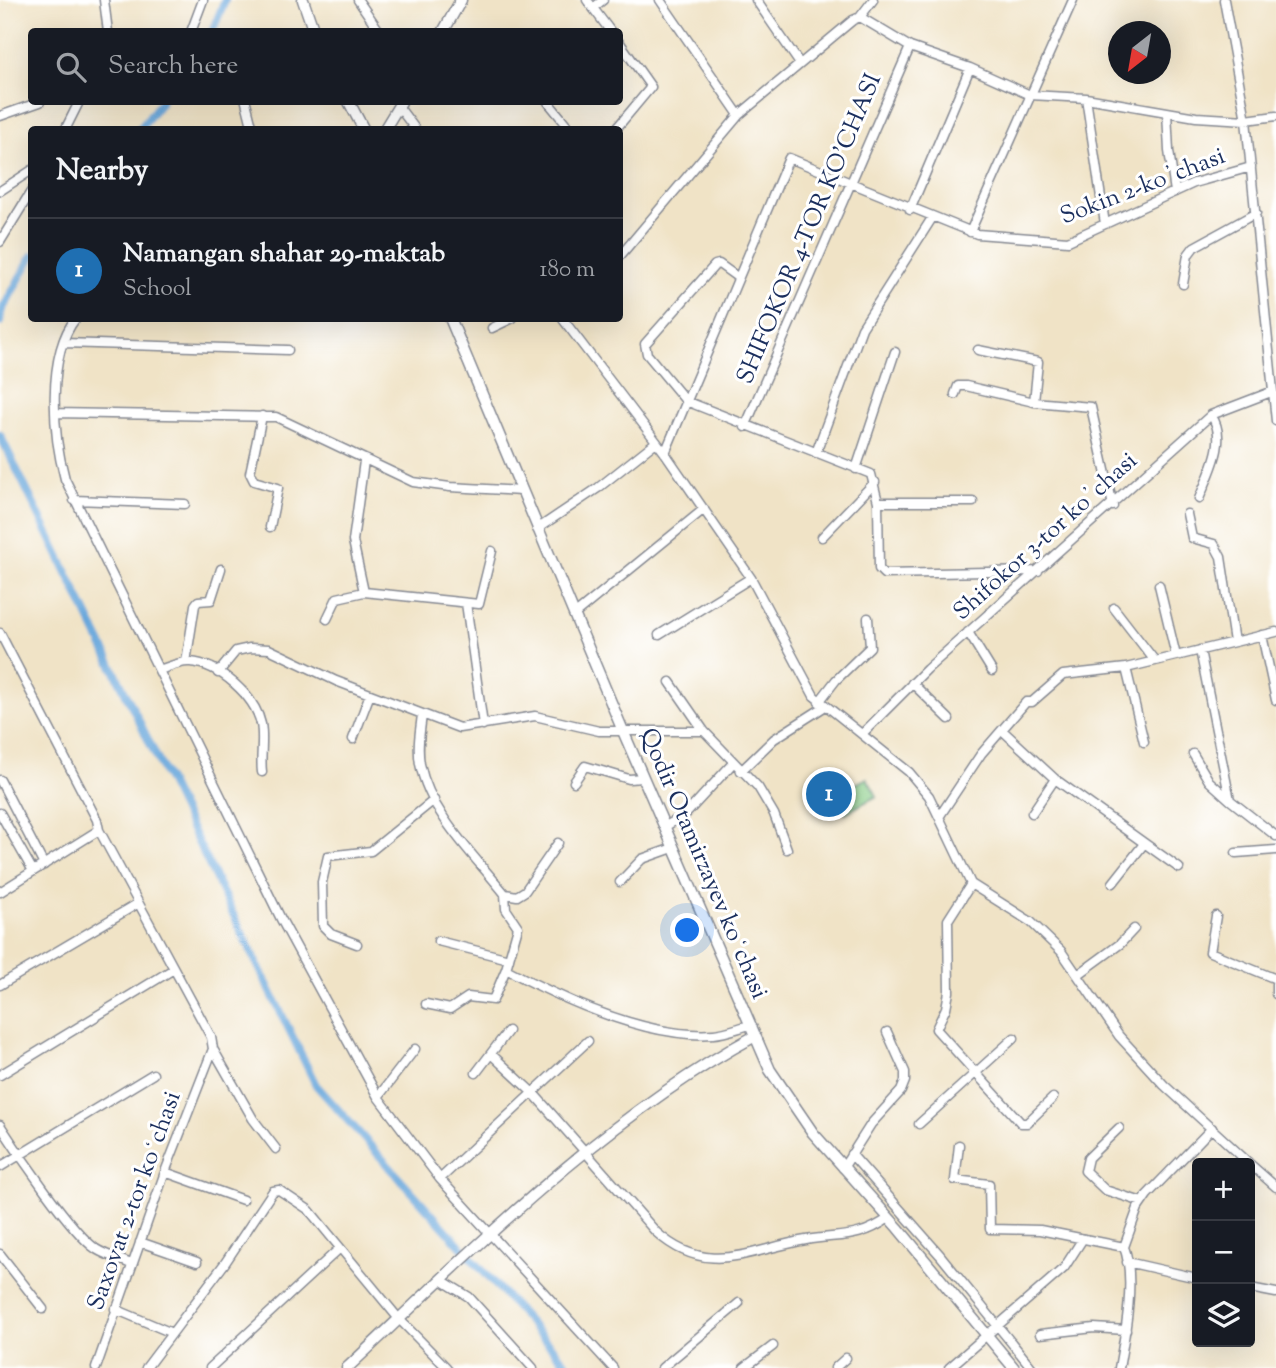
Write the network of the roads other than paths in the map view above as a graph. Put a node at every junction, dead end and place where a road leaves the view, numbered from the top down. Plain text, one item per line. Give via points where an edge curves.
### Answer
1 (104, 0) edge
2 (203, 0) edge
3 (303, 0) edge
4 (358, 0) edge
5 (603, 0) edge
6 (660, 0) edge
7 (755, 0) edge
8 (873, 0) edge
9 (1073, 0) edge
10 (1224, 0) edge
11 (459, 1) edge
12 (590, 4) edge
13 (860, 18) junction
14 (108, 28) edge
15 (192, 28) edge
16 (313, 28) edge
17 (377, 28) edge
18 (445, 28) edge
19 (608, 28) edge
20 (623, 47) edge
21 (910, 47) junction
22 (800, 64) junction
23 (970, 68) junction
24 (1030, 95) junction
25 (1086, 98) junction
26 (31, 105) edge
27 (78, 105) edge
28 (247, 105) edge
29 (351, 105) edge
30 (398, 105) edge
31 (400, 105) edge
32 (550, 105) edge
33 (1167, 112) junction
34 (0, 116) edge
35 (739, 116) junction
36 (1276, 116) edge
37 (1246, 120) junction
38 (67, 126) edge
39 (252, 126) edge
40 (362, 126) edge
41 (386, 126) edge
42 (413, 126) edge
43 (568, 126) edge
44 (618, 126) edge
45 (1251, 167) junction
46 (28, 173) edge
47 (849, 181) junction
48 (0, 191) edge
49 (1175, 192) junction
50 (28, 196) edge
51 (910, 209) junction
52 (1256, 214) junction
53 (932, 218) junction
54 (1105, 224) junction
55 (970, 232) junction
56 (0, 242) edge
57 (623, 252) edge
58 (737, 277) junction
59 (1183, 284) dead end
60 (74, 322) edge
61 (452, 322) edge
62 (505, 322) edge
63 (565, 322) edge
64 (492, 328) dead end
65 (64, 343) junction
66 (1272, 343) edge
67 (288, 350) dead end
68 (978, 350) dead end
69 (895, 352) dead end
70 (1271, 392) junction
71 (955, 394) dead end
72 (685, 401) junction
73 (1034, 402) junction
74 (55, 413) junction
75 (1210, 415) junction
76 (262, 416) junction
77 (1276, 421) edge
78 (745, 427) junction
79 (656, 442) junction
80 (665, 453) junction
81 (816, 453) junction
82 (364, 461) junction
83 (856, 469) junction
84 (874, 482) junction
85 (521, 491) junction
86 (1199, 499) dead end
87 (74, 500) junction
88 (878, 502) junction
89 (973, 502) dead end
90 (185, 504) dead end
91 (1113, 506) junction
92 (704, 509) junction
93 (1187, 514) dead end
94 (270, 527) dead end
95 (537, 529) junction
96 (822, 537) dead end
97 (492, 551) dead end
98 (221, 569) dead end
99 (1038, 571) junction
100 (751, 578) junction
101 (1159, 585) dead end
102 (364, 592) junction
103 (466, 603) junction
104 (1114, 608) dead end
105 (574, 615) junction
106 (868, 618) dead end
107 (327, 619) dead end
108 (0, 632) edge
109 (968, 632) junction
110 (1276, 632) edge
111 (659, 635) dead end
112 (1262, 635) junction
113 (1234, 642) junction
114 (1200, 650) junction
115 (1176, 656) junction
116 (1155, 660) junction
117 (186, 662) junction
118 (1126, 668) junction
119 (159, 670) junction
120 (992, 671) dead end
121 (218, 673) junction
122 (670, 682) dead end
123 (912, 683) junction
124 (370, 694) junction
125 (1276, 700) edge
126 (821, 704) junction
127 (422, 715) junction
128 (949, 719) dead end
129 (483, 725) junction
130 (1002, 730) junction
131 (622, 731) junction
132 (704, 731) junction
133 (862, 734) junction
134 (353, 739) dead end
135 (1144, 742) dead end
136 (1193, 754) dead end
137 (733, 763) junction
138 (741, 771) junction
139 (262, 772) dead end
140 (643, 778) junction
141 (1055, 779) junction
142 (0, 780) edge
143 (574, 782) dead end
144 (434, 800) junction
145 (1230, 800) junction
146 (0, 813) edge
147 (1032, 813) dead end
148 (939, 817) junction
149 (664, 827) junction
150 (99, 830) junction
151 (1276, 836) edge
152 (558, 843) dead end
153 (1143, 845) junction
154 (673, 848) junction
155 (787, 849) dead end
156 (1276, 850) edge
157 (1236, 853) dead end
158 (44, 865) junction
159 (1179, 868) dead end
160 (33, 872) junction
161 (621, 882) dead end
162 (1113, 883) dead end
163 (971, 884) junction
164 (0, 892) edge
165 (505, 894) junction
166 (137, 904) junction
167 (1216, 916) dead end
168 (1134, 929) dead end
169 (438, 941) dead end
170 (356, 944) dead end
171 (509, 959) junction
172 (506, 969) junction
173 (172, 970) junction
174 (1079, 974) junction
175 (1276, 982) edge
176 (0, 985) edge
177 (1276, 995) edge
178 (426, 1004) dead end
179 (750, 1025) junction
180 (508, 1031) dead end
181 (887, 1032) dead end
182 (755, 1036) junction
183 (1014, 1038) dead end
184 (588, 1041) dead end
185 (212, 1049) junction
186 (415, 1049) dead end
187 (491, 1054) junction
188 (476, 1073) dead end
189 (0, 1074) edge
190 (153, 1074) dead end
191 (976, 1074) junction
192 (534, 1094) junction
193 (378, 1097) junction
194 (1052, 1098) dead end
195 (919, 1124) dead end
196 (0, 1125) edge
197 (1119, 1128) dead end
198 (1212, 1128) junction
199 (959, 1144) dead end
200 (276, 1149) dead end
201 (586, 1153) junction
202 (851, 1154) junction
203 (19, 1155) junction
204 (1245, 1158) edge
205 (0, 1167) edge
206 (843, 1168) junction
207 (1255, 1168) edge
208 (165, 1172) junction
209 (440, 1180) junction
210 (1276, 1187) edge
211 (243, 1200) dead end
212 (1142, 1202) junction
213 (889, 1218) junction
214 (908, 1218) junction
215 (898, 1228) junction
216 (490, 1237) junction
217 (1082, 1240) junction
218 (139, 1242) junction
219 (1124, 1247) junction
220 (340, 1248) junction
221 (0, 1254) edge
222 (940, 1255) junction
223 (197, 1262) dead end
224 (1127, 1262) junction
225 (131, 1264) junction
226 (929, 1265) junction
227 (1192, 1277) edge
228 (446, 1278) junction
229 (968, 1289) junction
230 (1255, 1289) edge
231 (1276, 1293) edge
232 (956, 1298) junction
233 (739, 1303) dead end
234 (115, 1309) junction
235 (43, 1310) dead end
236 (399, 1319) junction
237 (998, 1326) junction
238 (1126, 1330) junction
239 (172, 1332) junction
240 (1040, 1334) dead end
241 (987, 1337) junction
242 (773, 1346) dead end
243 (846, 1358) dead end
244 (96, 1368) edge
245 (146, 1368) edge
246 (210, 1368) edge
247 (347, 1368) edge
248 (447, 1368) edge
249 (533, 1368) edge
250 (613, 1368) edge
251 (662, 1368) edge
252 (744, 1368) edge
253 (835, 1368) edge
254 (949, 1368) edge
255 (1014, 1368) edge
256 (1032, 1368) edge
257 (1119, 1368) edge

1 - 14 street
2 - 15 street
3 - 16 main road
4 - 17 street
5 - 12 street
6 - 35 street
7 - 22 street
8 - 13 street
9 - 24 street
10 - 37 street
11 - 18 main road
12 - 19 street
13 - 21 street
13 - 22 street
20 - 44 street via 651,88
21 - 23 street
21 - 47 street, SHIFOKOR 4-TOR KO'CHASI
22 - 35 street
23 - 24 street
23 - 51 street
24 - 25 street
24 - 55 street
25 - 33 street
25 - 54 street
26 - 34 street
27 - 38 street
28 - 39 street
29 - 40 main road
30 - 41 main road
31 - 42 street
32 - 43 street
33 - 37 street
33 - 49 street
35 - 57 street
36 - 37 street
37 - 45 street
45 - 49 street, Sokin 2-koʼchasi
45 - 52 street
46 - 48 street
47 - 51 street, Sokin 2-koʼchasi
47 - 58 street, Sokin 2-koʼchasi via 789,158
47 - 78 street, SHIFOKOR 4-TOR KO'CHASI
49 - 54 street, Sokin 2-koʼchasi
50 - 56 street
51 - 53 street, Sokin 2-koʼchasi
52 - 59 street via 1191,250
52 - 66 street
53 - 55 street, Sokin 2-koʼchasi
53 - 81 street via 862,328
54 - 55 street, Sokin 2-koʼchasi via 1068,241
58 - 72 street
58 - 72 street via 715,265 645,344
60 - 65 street
61 - 85 main road, Qodir Otamirzayev koʻchasi
62 - 64 street
63 - 79 street
65 - 67 street
65 - 74 street
66 - 70 street
68 - 73 street via 1038,362
69 - 83 street
70 - 75 street, Shifokor 3-tor koʼchasi
70 - 77 street
71 - 73 street via 958,386 966,386
72 - 78 street
72 - 80 street
73 - 91 street via 1091,407
74 - 76 street
74 - 87 street via 60,463
75 - 86 street via 1217,424 1217,448
75 - 91 street, Shifokor 3-tor koʼchasi
76 - 82 street via 285,420
76 - 94 street via 250,473 254,481 278,488
78 - 81 street
79 - 80 street
79 - 95 street
80 - 92 street
81 - 83 street
82 - 85 street via 413,482
82 - 102 street via 353,541
83 - 84 street via 871,474
84 - 88 street
84 - 96 street
85 - 95 main road, Qodir Otamirzayev koʻchasi
87 - 90 street
87 - 119 street
88 - 89 street
88 - 99 street via 879,569 884,574
91 - 99 street, Shifokor 3-tor koʼchasi
92 - 100 street
92 - 105 street
93 - 113 street via 1192,538 1214,544 1221,557
95 - 105 main road, Qodir Otamirzayev koʻchasi
97 - 103 street via 482,602
98 - 117 street via 211,600 195,603
99 - 109 street, Shifokor 3-tor koʼchasi
100 - 111 street
100 - 126 street
101 - 115 street
102 - 103 street
102 - 107 street via 337,598
103 - 129 street
104 - 116 street
105 - 131 main road, Qodir Otamirzayev koʻchasi
106 - 126 street via 870,647
108 - 150 street
109 - 120 street
109 - 123 street, Shifokor 3-tor koʼchasi
110 - 112 street
112 - 113 street
112 - 125 street
113 - 114 street
114 - 115 street
114 - 145 street
115 - 116 street
116 - 118 street
117 - 119 street
117 - 121 street
118 - 130 street via 1062,675 1032,702 1026,702
118 - 135 street
119 - 193 street via 281,919
121 - 124 street via 236,651 269,649
121 - 139 street via 238,688 259,717
122 - 132 street
123 - 128 street
123 - 133 street, Shifokor 3-tor koʼchasi
124 - 127 street
124 - 134 street
126 - 133 street
126 - 138 street
127 - 129 street via 459,728
127 - 144 street via 420,766
129 - 131 street via 535,716 585,729
130 - 141 street
130 - 148 street
131 - 132 street
131 - 140 main road, Qodir Otamirzayev koʻchasi
132 - 137 street
133 - 148 street via 909,772
136 - 145 street via 1209,781
137 - 138 street
137 - 149 street via 685,815
138 - 155 street via 768,802
140 - 143 street via 629,779 585,766
140 - 149 main road, Qodir Otamirzayev koʻchasi
141 - 147 street
141 - 153 street
142 - 158 street
144 - 165 street
144 - 170 street via 371,851 327,857 322,882 323,926
145 - 151 street
146 - 160 street
148 - 163 street
149 - 154 main road, Qodir Otamirzayev koʻchasi
150 - 158 street
150 - 166 street
152 - 165 street via 525,891 517,896
153 - 159 street
153 - 162 street
154 - 161 street via 642,859
154 - 179 main road, Qodir Otamirzayev koʻchasi
156 - 157 street
158 - 160 street
160 - 164 street
163 - 174 street via 1031,922
163 - 191 street via 948,920 948,992 936,1027
165 - 171 street via 506,909 518,929
166 - 173 street
166 - 176 street
167 - 175 street via 1210,951
168 - 174 street
169 - 171 street
171 - 172 street
172 - 178 street via 493,1000 468,997 452,1009
172 - 179 street via 556,993 661,1029 715,1034
173 - 185 street via 211,1037
173 - 189 street
174 - 198 street via 1119,1036
175 - 177 street
179 - 182 main road, Qodir Otamirzayev koʻchasi
180 - 187 street
181 - 202 street via 905,1082
182 - 201 main road via 683,1078
182 - 206 main road, Qodir Otamirzayev koʻchasi via 793,1106
183 - 191 street
184 - 192 street
185 - 200 street
185 - 208 street, Saxovat 2-tor koʻchasi
186 - 193 street
187 - 188 street
187 - 192 street
190 - 203 street
191 - 194 street via 1021,1123 1033,1118
191 - 195 street
192 - 201 street
192 - 209 street
193 - 209 street
196 - 203 street
197 - 212 street via 1088,1158 1085,1171 1105,1190
198 - 204 street
198 - 212 street
199 - 217 street via 955,1180 990,1186 990,1230 1040,1230
201 - 213 street via 664,1238 703,1255 742,1257 806,1240 851,1236
201 - 216 main road
202 - 206 street
202 - 214 street
203 - 205 street
203 - 225 street via 87,1241
206 - 213 main road, Qodir Otamirzayev koʻchasi
207 - 210 street
208 - 211 street
208 - 218 street, Saxovat 2-tor koʻchasi
209 - 216 street
212 - 219 street
213 - 215 main road, Qodir Otamirzayev koʻchasi
214 - 215 street
214 - 222 street
215 - 226 main road, Qodir Otamirzayev koʻchasi
216 - 228 main road
216 - 250 street
217 - 219 street
217 - 237 street via 1064,1268
218 - 223 street
218 - 225 street, Saxovat 2-tor koʻchasi
219 - 224 street
220 - 236 street
220 - 239 street via 302,1204 281,1190 274,1191
220 - 246 street
221 - 235 street
222 - 226 street
222 - 229 street
224 - 227 street
224 - 238 street
225 - 234 street, Saxovat 2-tor koʻchasi
226 - 232 main road, Qodir Otamirzayev koʻchasi
228 - 236 main road
228 - 249 street via 470,1297
229 - 232 street
229 - 237 street
230 - 231 street
232 - 241 main road, Qodir Otamirzayev koʻchasi
233 - 251 street
234 - 239 street
234 - 244 street, Saxovat 2-tor koʻchasi
236 - 247 main road
236 - 248 street
237 - 241 street
237 - 256 street
238 - 240 street
238 - 257 street
239 - 245 street
241 - 254 street
241 - 255 main road, Qodir Otamirzayev koʻchasi
242 - 252 street
243 - 253 street

